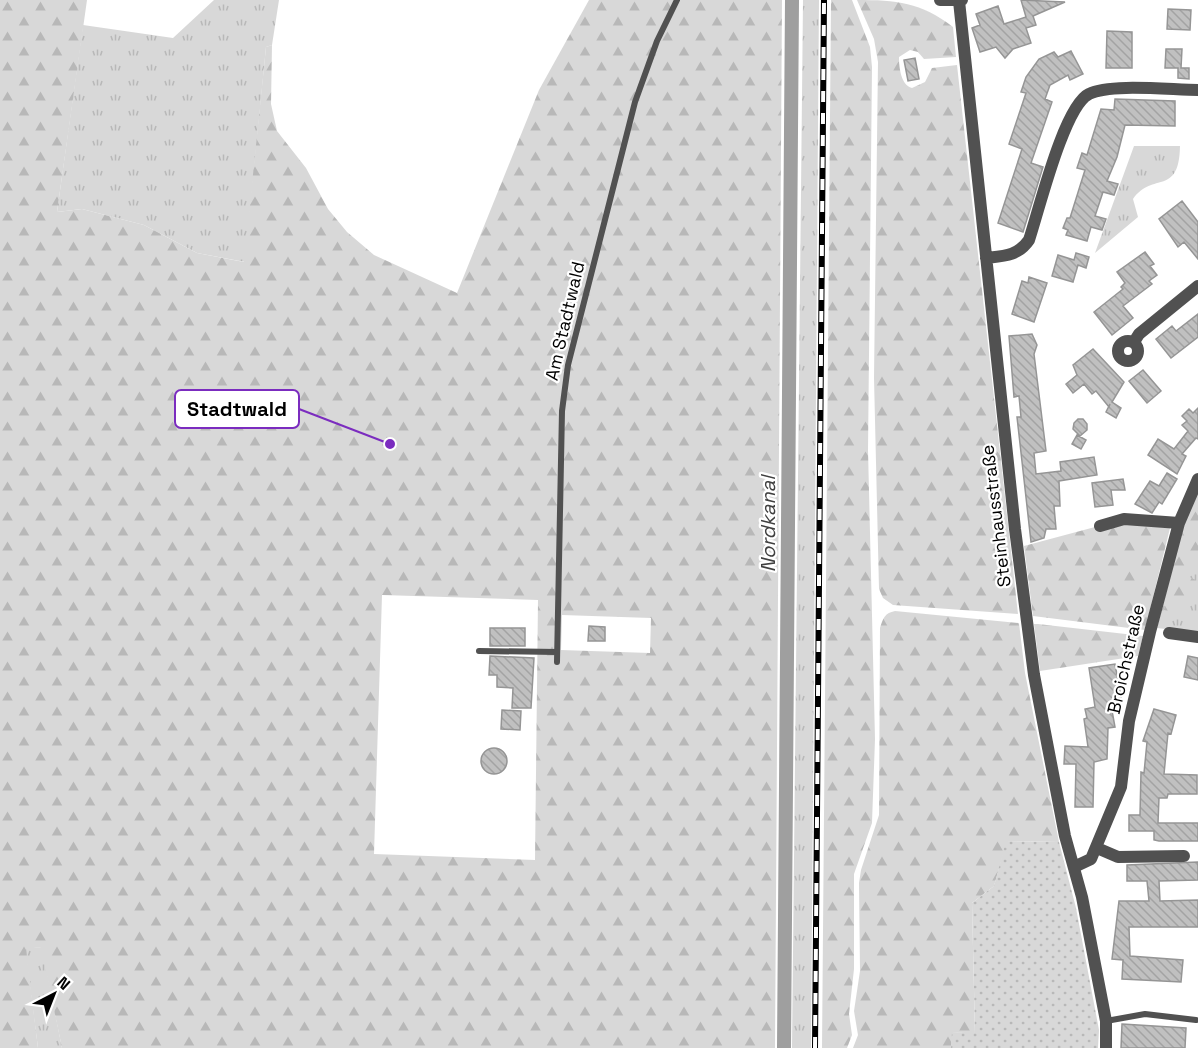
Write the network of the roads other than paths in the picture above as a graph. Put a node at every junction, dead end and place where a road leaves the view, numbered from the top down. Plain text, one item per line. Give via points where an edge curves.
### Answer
1 (677, 0) edge
2 (940, 0) edge
3 (961, 0) edge
4 (1198, 90) edge
5 (986, 258) junction
6 (1198, 286) edge
7 (1134, 342) dead end
8 (1198, 479) edge
9 (1179, 523) junction
10 (1100, 526) dead end
11 (1169, 633) dead end
12 (1198, 637) edge
13 (479, 651) dead end
14 (557, 652) junction
15 (557, 662) dead end
16 (1097, 848) junction
17 (1184, 856) dead end
18 (1074, 867) junction
19 (1106, 1020) junction
20 (1196, 1020) dead end
21 (1106, 1048) edge

1 - 14 lane, Am Stadtwald via 657,40 635,102 568,365 562,411
2 - 3 street
3 - 5 street, Steinhausstraße
4 - 5 street via 1114,89 1088,94 1079,101 1068,119 1029,240 1022,250 1011,255
5 - 18 street, Steinhausstraße via 1034,675
6 - 7 street via 1139,333
8 - 9 street, Broichstraße
9 - 10 street via 1124,519
9 - 16 street, Broichstraße via 1129,721 1121,787
11 - 12 street
13 - 14 lane
14 - 15 lane, Am Stadtwald
16 - 17 street via 1118,857
16 - 18 street, Broichstraße via 1091,859
18 - 19 street, Steinhausstraße
19 - 20 lane via 1145,1014
19 - 21 street, Steinhausstraße

